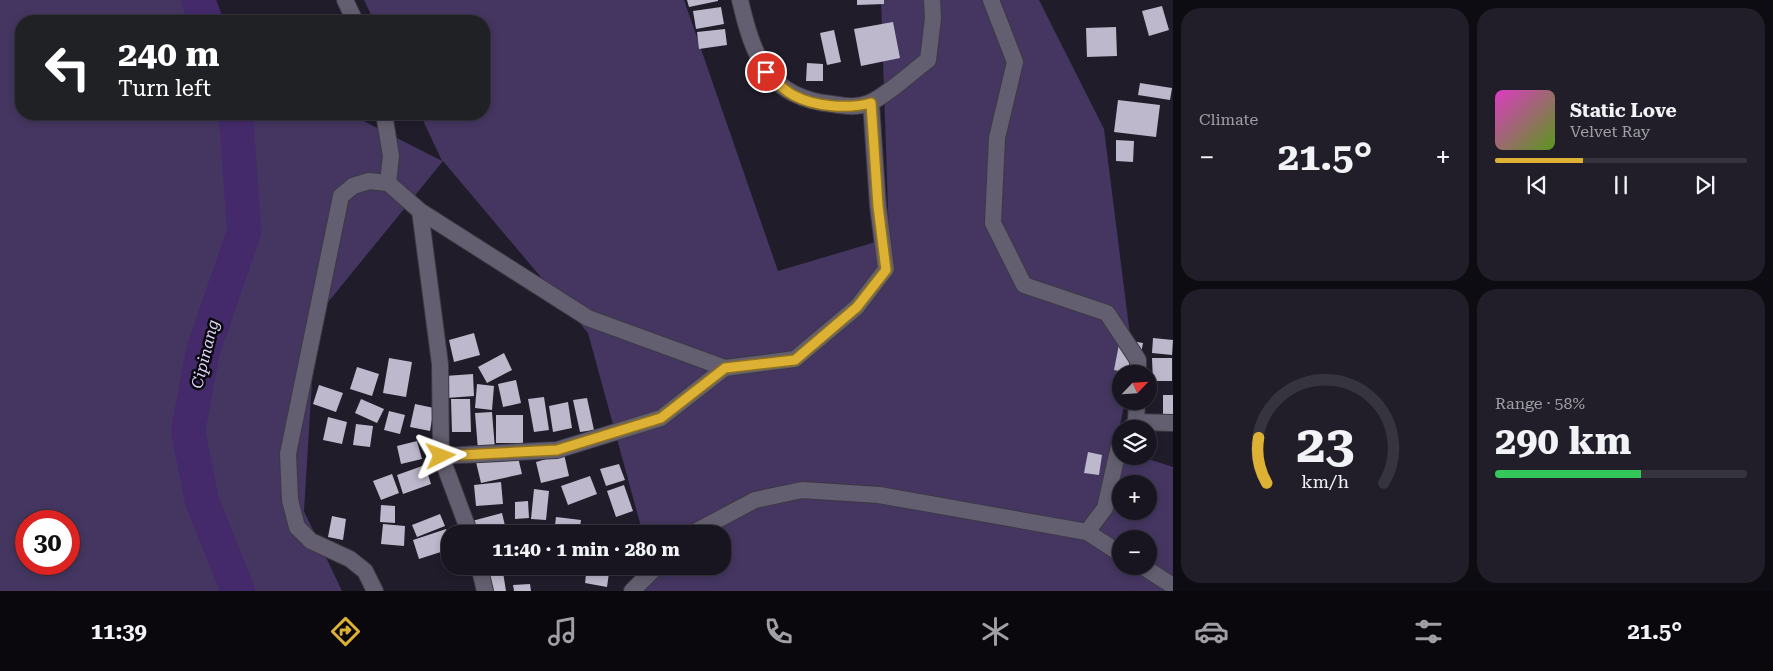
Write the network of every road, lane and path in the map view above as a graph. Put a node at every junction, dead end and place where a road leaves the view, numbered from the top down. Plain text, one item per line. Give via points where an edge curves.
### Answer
1 (345, 0) edge
2 (740, 0) edge
3 (932, 0) edge
4 (991, 0) edge
5 (352, 15) edge
6 (871, 103) junction
7 (385, 120) edge
8 (388, 184) junction
9 (420, 211) junction
10 (1138, 365) edge
11 (725, 368) junction
12 (1173, 423) edge
13 (1157, 424) edge
14 (441, 456) junction
15 (1115, 465) edge
16 (467, 525) edge
17 (708, 525) edge
18 (1087, 532) junction
19 (1112, 548) edge
20 (481, 575) edge
21 (648, 575) edge
22 (1156, 575) edge
23 (1173, 586) edge
24 (375, 591) edge
25 (485, 591) edge
26 (632, 591) edge

1 - 5 street
2 - 6 street via 745,22 766,72 792,95 814,103 856,107
3 - 6 street via 934,18 928,60
4 - 10 street via 1015,62 997,138 993,223 1024,285 1108,313
6 - 11 street via 886,270 857,307 795,360
7 - 8 street via 391,156
8 - 9 street
8 - 24 street via 369,181 353,186 341,196 288,454 290,500 297,527 311,541 350,559 364,571
9 - 11 street via 588,318
9 - 14 street via 440,364
11 - 14 street via 661,418 557,450
12 - 13 street
14 - 16 street
15 - 18 street via 1106,508
17 - 18 street via 755,500 802,490 879,495
18 - 19 street
20 - 25 street
21 - 26 street
22 - 23 street

